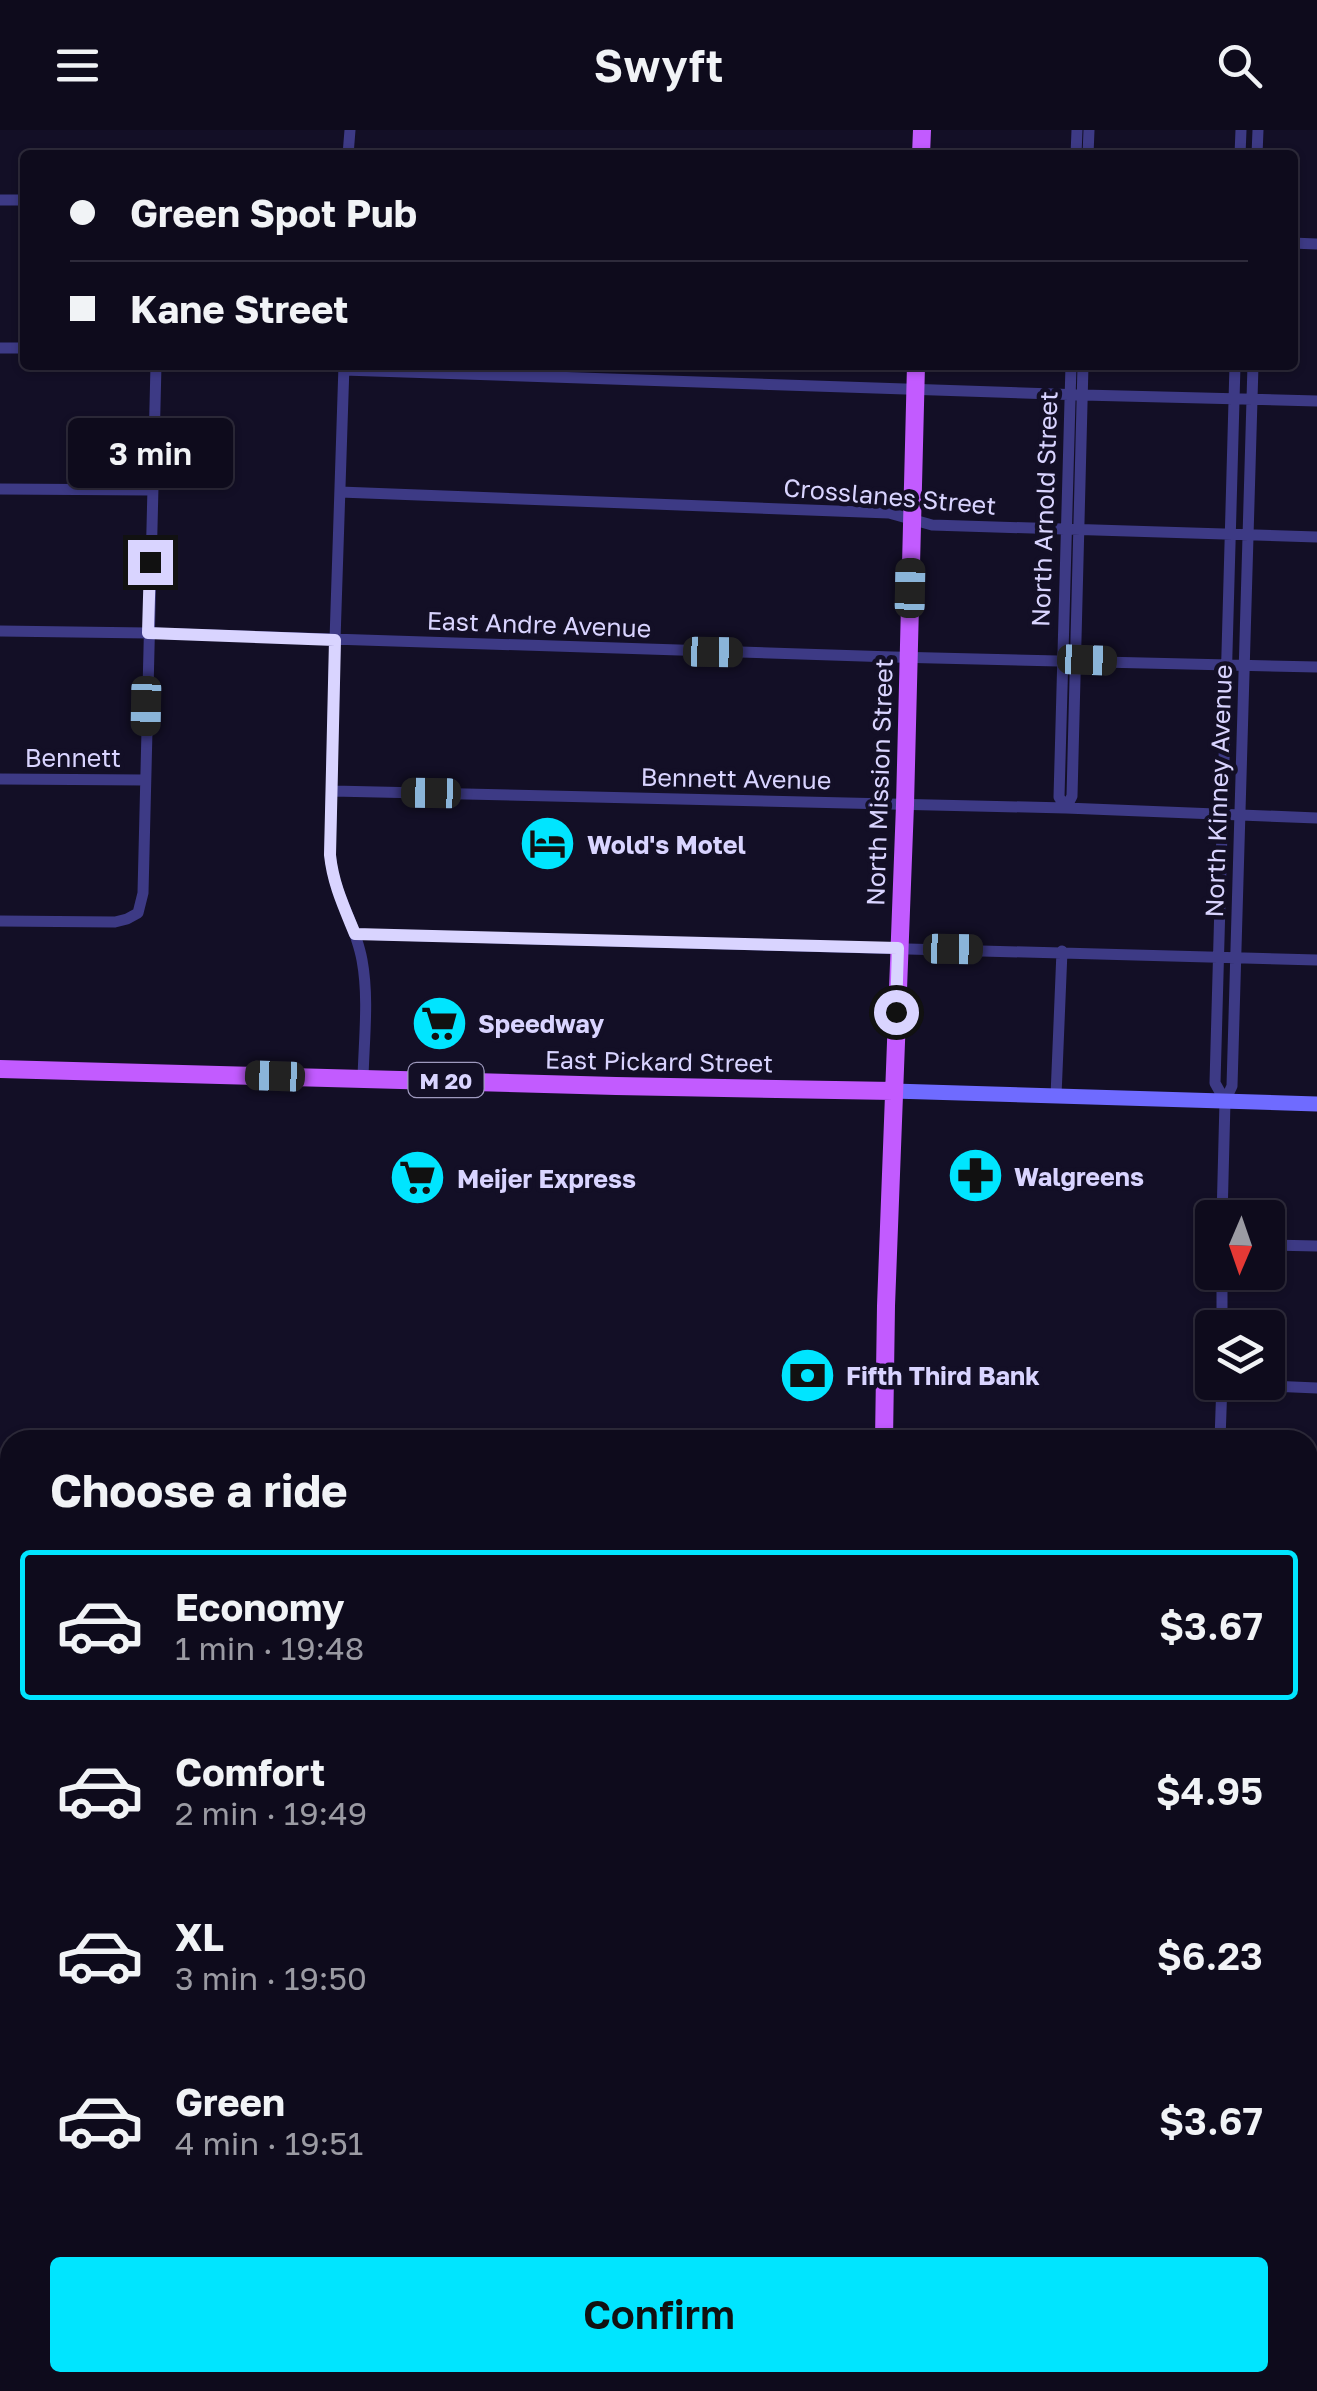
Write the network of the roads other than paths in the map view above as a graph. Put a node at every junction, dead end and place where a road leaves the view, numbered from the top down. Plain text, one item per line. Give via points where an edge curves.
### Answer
1 (156, 370) edge
2 (344, 370) edge
3 (418, 370) edge
4 (916, 370) edge
5 (1072, 370) edge
6 (1083, 370) edge
7 (1235, 370) edge
8 (1253, 370) edge
9 (915, 390) junction
10 (1076, 395) junction
11 (1234, 399) junction
12 (1252, 399) junction
13 (1317, 401) edge
14 (0, 489) edge
15 (152, 490) junction
16 (340, 492) junction
17 (911, 518) junction
18 (1072, 530) junction
19 (1230, 534) junction
20 (1250, 535) junction
21 (1317, 537) edge
22 (0, 632) edge
23 (148, 633) junction
24 (335, 640) junction
25 (909, 657) junction
26 (1062, 660) junction
27 (1076, 660) junction
28 (1227, 666) junction
29 (1244, 666) junction
30 (1317, 667) edge
31 (0, 779) edge
32 (145, 780) junction
33 (333, 790) junction
34 (905, 805) junction
35 (1066, 808) junction
36 (1220, 814) junction
37 (1241, 814) junction
38 (1317, 818) edge
39 (0, 921) edge
40 (355, 934) junction
41 (898, 948) junction
42 (1062, 951) junction
43 (1218, 956) junction
44 (1236, 958) junction
45 (1317, 960) edge
46 (0, 1068) edge
47 (363, 1078) junction
48 (892, 1091) junction
49 (1056, 1096) junction
50 (1225, 1101) junction
51 (1317, 1104) edge
52 (1222, 1200) edge
53 (1285, 1245) edge
54 (1317, 1246) edge
55 (1285, 1387) edge
56 (1317, 1388) edge
57 (1221, 1400) edge
58 (884, 1430) edge
59 (1220, 1430) edge

1 - 15 street
2 - 16 street
3 - 9 street
4 - 9 main road, North Mission Street
5 - 10 street, North Arnold Street
6 - 10 street, North Arnold Street
7 - 11 street
8 - 12 street, North Kinney Avenue
9 - 10 street
9 - 17 main road, North Mission Street
10 - 11 street
10 - 18 street, North Arnold Street
11 - 12 street
11 - 19 street
12 - 13 street
12 - 20 street, North Kinney Avenue
14 - 15 street
15 - 23 street
16 - 17 street, Crosslanes Street
16 - 24 street
17 - 18 street, Crosslanes Street via 932,525
17 - 25 main road, North Mission Street
18 - 19 street, Crosslanes Street
18 - 26 street, North Arnold Street
18 - 27 street, North Arnold Street
19 - 20 street, Crosslanes Street
19 - 28 street
20 - 21 street, Crosslanes Street
20 - 29 street, North Kinney Avenue
22 - 23 street, East Andre Avenue
23 - 24 street, East Andre Avenue
23 - 32 street
24 - 25 street, East Andre Avenue
24 - 33 street
25 - 26 street, East Andre Avenue
25 - 34 main road, North Mission Street
26 - 27 street, East Andre Avenue
26 - 35 street, North Arnold Street via 1059,798
27 - 28 street, East Andre Avenue
27 - 35 street, North Arnold Street via 1072,796
28 - 29 street, East Andre Avenue
28 - 36 street
29 - 30 street, East Andre Avenue
29 - 37 street, North Kinney Avenue
31 - 32 street, Bennett
32 - 39 street via 138,912 114,922
33 - 34 street, Bennett Avenue
33 - 40 street via 332,876
34 - 35 street, Bennett Avenue
34 - 41 main road, North Mission Street
35 - 36 street, Bennett Avenue
36 - 37 street, Bennett Avenue
36 - 43 street
37 - 38 street, Bennett Avenue
37 - 44 street, North Kinney Avenue
40 - 41 street
40 - 47 street via 365,984
41 - 42 street
41 - 48 main road, North Mission Street
42 - 43 street
42 - 49 street
43 - 44 street
43 - 50 street via 1215,1083
44 - 45 street
44 - 50 street, North Kinney Avenue via 1232,1086
46 - 47 main road, East Pickard Street / M 20
47 - 48 main road, East Pickard Street / M 20
48 - 49 main road, East Pickard Street
48 - 58 main road, North Mission Street
49 - 50 main road, East Pickard Street
50 - 51 main road, East Pickard Street
50 - 52 street, North Kinney Avenue
53 - 54 street
55 - 56 street
57 - 59 street

